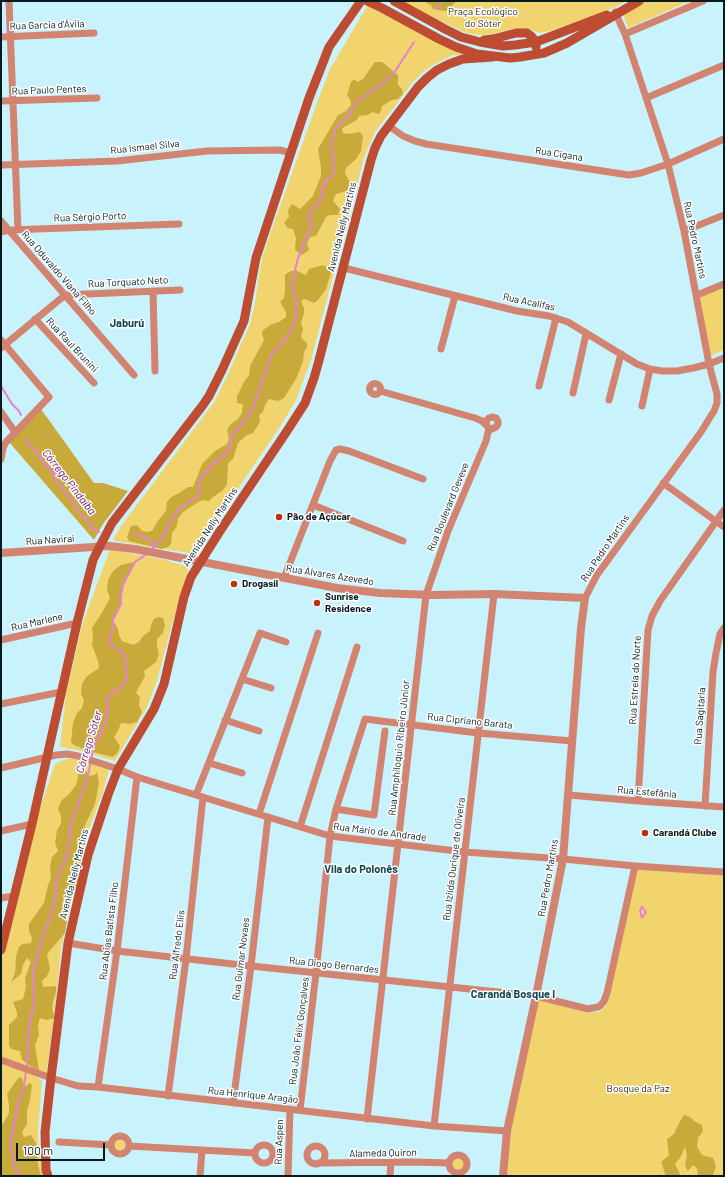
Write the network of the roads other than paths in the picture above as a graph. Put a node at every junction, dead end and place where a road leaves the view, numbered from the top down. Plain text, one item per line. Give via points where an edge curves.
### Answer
1 (9, 1) edge
2 (361, 1) edge
3 (367, 1) edge
4 (394, 1) edge
5 (639, 1) edge
6 (703, 1) edge
7 (617, 12) junction
8 (94, 33) dead end
9 (625, 34) junction
10 (11, 36) junction
11 (1, 37) edge
12 (536, 42) junction
13 (493, 56) junction
14 (510, 58) junction
15 (724, 65) edge
16 (97, 98) dead end
17 (646, 98) junction
18 (1, 101) edge
19 (13, 101) junction
20 (389, 126) junction
21 (724, 139) edge
22 (291, 153) junction
23 (15, 164) junction
24 (668, 164) junction
25 (1, 165) edge
26 (724, 215) edge
27 (1, 221) edge
28 (179, 224) dead end
29 (9, 230) junction
30 (18, 230) junction
31 (684, 231) junction
32 (1, 232) edge
33 (344, 268) junction
34 (724, 284) edge
35 (180, 290) dead end
36 (153, 291) junction
37 (65, 295) junction
38 (696, 295) junction
39 (455, 296) junction
40 (556, 318) junction
41 (35, 319) junction
42 (586, 334) junction
43 (2, 344) edge
44 (441, 349) dead end
45 (620, 354) junction
46 (724, 358) edge
47 (709, 364) junction
48 (650, 369) junction
49 (155, 370) dead end
50 (134, 374) dead end
51 (94, 384) dead end
52 (539, 386) dead end
53 (380, 390) dead end
54 (573, 393) dead end
55 (609, 400) dead end
56 (642, 406) dead end
57 (1, 412) edge
58 (15, 432) junction
59 (3, 442) edge
60 (1, 459) edge
61 (423, 479) dead end
62 (663, 483) junction
63 (313, 505) junction
64 (724, 510) edge
65 (716, 520) junction
66 (724, 526) edge
67 (403, 540) dead end
68 (100, 546) junction
69 (1, 553) edge
70 (200, 561) junction
71 (284, 578) junction
72 (494, 594) junction
73 (426, 595) junction
74 (585, 598) junction
75 (76, 623) junction
76 (724, 628) edge
77 (318, 634) dead end
78 (1, 640) edge
79 (286, 642) dead end
80 (356, 647) dead end
81 (242, 679) junction
82 (271, 688) dead end
83 (61, 692) junction
84 (1, 704) edge
85 (365, 719) joint
86 (225, 720) junction
87 (412, 725) junction
88 (259, 731) dead end
89 (385, 731) dead end
90 (478, 733) junction
91 (572, 740) junction
92 (47, 757) junction
93 (209, 763) junction
94 (1, 768) edge
95 (118, 769) junction
96 (242, 774) dead end
97 (138, 777) junction
98 (569, 795) junction
99 (199, 796) junction
100 (638, 801) junction
101 (705, 806) junction
102 (724, 807) edge
103 (336, 809) junction
104 (259, 814) junction
105 (268, 817) junction
106 (32, 824) junction
107 (300, 827) junction
108 (1, 831) edge
109 (330, 836) junction
110 (398, 844) junction
111 (465, 852) junction
112 (563, 859) junction
113 (635, 866) junction
114 (724, 872) edge
115 (14, 896) junction
116 (1, 898) edge
117 (68, 943) junction
118 (1, 950) edge
119 (117, 951) junction
120 (186, 959) junction
121 (251, 966) junction
122 (316, 973) junction
123 (383, 980) junction
124 (449, 987) junction
125 (536, 996) junction
126 (1, 1060) edge
127 (51, 1078) junction
128 (98, 1087) junction
129 (168, 1096) junction
130 (233, 1103) junction
131 (290, 1109) junction
132 (300, 1110) junction
133 (367, 1118) junction
134 (434, 1126) junction
135 (507, 1131) junction
136 (59, 1142) dead end
137 (110, 1145) junction
138 (129, 1146) junction
139 (202, 1150) junction
140 (255, 1153) dead end
141 (391, 1162) junction
142 (318, 1163) dead end
143 (449, 1163) dead end
144 (48, 1176) edge
145 (200, 1176) edge
146 (288, 1176) edge
147 (390, 1176) edge
148 (503, 1176) edge

1 - 10 street
2 - 22 main road via 330,47 309,98
3 - 13 main road via 456,48
4 - 12 main road via 469,40 503,46
5 - 7 main road
6 - 9 street
7 - 9 street, Rua Pedro Martins
7 - 12 main road
7 - 14 main road via 567,43 544,53
8 - 10 street, Rua Garcia d'Ávila
9 - 17 street, Rua Pedro Martins
10 - 11 street, Rua Garcia d'Ávila
10 - 19 street
12 - 14 main road via 532,52
13 - 14 main road
13 - 20 main road, Avenida Nelly Martins via 464,59 438,70 418,87
15 - 17 street
16 - 19 street, Rua Paulo Pentes
17 - 24 street, Rua Pedro Martins
18 - 19 street, Rua Paulo Pentes
19 - 23 street
20 - 24 street, Rua Cigana via 403,136 426,144 620,174 641,173
20 - 33 main road, Avenida Nelly Martins via 381,136 371,160
21 - 24 street, Rua Cigana
22 - 23 street, Rua Ismael Silva via 280,150 207,151 117,161
22 - 68 main road via 256,258 244,321 222,370 203,405 112,523
23 - 25 street, Rua Ismael Silva
23 - 30 street
24 - 31 street, Rua Pedro Martins
26 - 31 street
27 - 29 street, Rua Oduvaldo Viana Filho
28 - 30 street, Rua Sérgio Porto
29 - 30 street, Rua Sérgio Porto
29 - 32 street, Rua Sérgio Porto
29 - 37 street, Rua Oduvaldo Viana Filho
31 - 38 street, Rua Pedro Martins
33 - 39 street, Rua Acalifas
33 - 70 main road, Avenida Nelly Martins via 314,378 304,403
34 - 38 street
35 - 36 street, Rua Torquato Neto
36 - 37 street, Rua Torquato Neto
36 - 49 street
37 - 41 street
37 - 50 street, Rua Oduvaldo Viana Filho
38 - 47 street, Rua Pedro Martins
39 - 40 street, Rua Acalifas
39 - 44 street
40 - 42 street, Rua Acalifas via 568,322
40 - 52 street
41 - 43 street
41 - 51 street, Rua Raul Brunini
42 - 45 street, Rua Acalifas
42 - 54 street
43 - 58 street via 49,397
45 - 48 street, Rua Acalifas
45 - 55 street
46 - 47 street, Rua Acalifas
47 - 48 street, Rua Acalifas via 677,371
47 - 62 street, Rua Pedro Martins via 717,394 714,411
48 - 56 street
53 - 73 street, Rua Boulevard Geveve via 475,418 488,426 486,441 448,531
57 - 58 street
58 - 59 street
59 - 60 street
61 - 63 street via 340,449 336,450 330,461
62 - 65 street
62 - 74 street, Rua Pedro Martins via 597,575
63 - 67 street
63 - 71 street
64 - 65 street, Rua Estrela do Norte
65 - 66 street
65 - 100 street, Rua Estrela do Norte via 660,601 648,630
68 - 69 street, Rua Naviraí
68 - 70 street, Rua Álvares Azevedo via 135,549
68 - 75 main road via 93,560
70 - 71 street, Rua Álvares Azevedo
70 - 95 main road, Avenida Nelly Martins via 185,594 164,684 154,709
71 - 73 street, Rua Álvares Azevedo via 351,590
72 - 73 street, Rua Álvares Azevedo
72 - 74 street, Rua Álvares Azevedo
72 - 90 street, Rua Izilda Ourique de Oliveira
73 - 87 street, Rua Amphiloquio Ribeiro Júnior
74 - 91 street, Rua Pedro Martins
75 - 78 street, Rua Marlene
75 - 83 main road
76 - 101 street, Rua Sagitária via 720,634 713,672
77 - 104 street
79 - 81 street, Rua Alfredo Ellis via 260,633
80 - 107 street
81 - 82 street
81 - 86 street, Rua Alfredo Ellis
83 - 84 street
83 - 92 main road
85 - 87 street, Rua Cipriano Barata
85 - 103 street, Rua João Félix Gonçalves
86 - 88 street
86 - 93 street, Rua Alfredo Ellis
87 - 90 street, Rua Cipriano Barata
87 - 110 street, Rua Amphiloquio Ribeiro Júnior
89 - 103 street via 374,815
90 - 91 street, Rua Cipriano Barata
90 - 111 street, Rua Izilda Ourique de Oliveira
91 - 98 street, Rua Pedro Martins
92 - 94 street, Rua Mário de Andrade
92 - 95 street, Rua Mário de Andrade via 67,754
92 - 106 main road
93 - 96 street
93 - 99 street, Rua Alfredo Ellis
95 - 97 street, Rua Mário de Andrade
95 - 117 main road, Avenida Nelly Martins via 88,855
97 - 99 street, Rua Mário de Andrade
97 - 119 street, Rua Abias Batista Filho
98 - 100 street, Rua Estefânia
98 - 112 street, Rua Pedro Martins
99 - 104 street, Rua Mário de Andrade
99 - 120 street, Rua Alfredo Ellis
100 - 101 street, Rua Estefânia
101 - 102 street, Rua Estefânia
103 - 109 street, Rua João Félix Gonçalves
104 - 105 street, Rua Mário de Andrade
105 - 107 street, Rua Mário de Andrade
105 - 121 street, Rua Guimar Novaes
106 - 108 street
106 - 115 main road
107 - 109 street, Rua Mário de Andrade
109 - 110 street, Rua Mário de Andrade
109 - 122 street, Rua João Félix Gonçalves
110 - 111 street, Rua Mário de Andrade
110 - 123 street, Rua Amphiloquio Ribeiro Júnior
111 - 112 street, Rua Mário de Andrade
111 - 124 street, Rua Izilda Ourique de Oliveira
112 - 113 street, Rua Mário de Andrade
112 - 125 street, Rua Pedro Martins
113 - 114 street, Rua Mário de Andrade
113 - 125 street, Rua Diogo Bernardes via 604,1001 598,1007 588,1009
115 - 116 street
115 - 118 main road
117 - 119 street, Rua Diogo Bernardes
117 - 127 main road, Avenida Nelly Martins
119 - 120 street, Rua Diogo Bernardes
119 - 128 street, Rua Abias Batista Filho
120 - 121 street, Rua Diogo Bernardes
120 - 129 street, Rua Alfredo Ellis
121 - 122 street, Rua Diogo Bernardes
121 - 130 street, Rua Guimar Novaes
122 - 123 street, Rua Diogo Bernardes
122 - 132 street, Rua João Félix Gonçalves
123 - 124 street, Rua Diogo Bernardes
123 - 133 street, Rua Amphiloquio Ribeiro Júnior
124 - 125 street, Rua Diogo Bernardes
124 - 134 street, Rua Izilda Ourique de Oliveira
125 - 135 street, Rua Pedro Martins
126 - 127 street, Rua Henrique Aragão
127 - 128 street, Rua Henrique Aragão via 78,1086
127 - 144 main road, Avenida Nelly Martins via 45,1132
128 - 129 street, Rua Henrique Aragão
129 - 130 street, Rua Henrique Aragão
130 - 131 street, Rua Henrique Aragão
131 - 132 street, Rua Henrique Aragão
131 - 146 street, Rua Aspen
132 - 133 street, Rua Henrique Aragão
133 - 134 street, Rua Henrique Aragão
134 - 135 street, Rua Henrique Aragão
135 - 148 street, Rua Pedro Martins
136 - 137 street
137 - 138 street via 113,1151 119,1154 126,1152
137 - 138 street via 118,1136 126,1139
138 - 139 street
139 - 140 street
139 - 145 street
141 - 142 street, Alameda Quiron
141 - 143 street, Alameda Quiron
141 - 147 street

